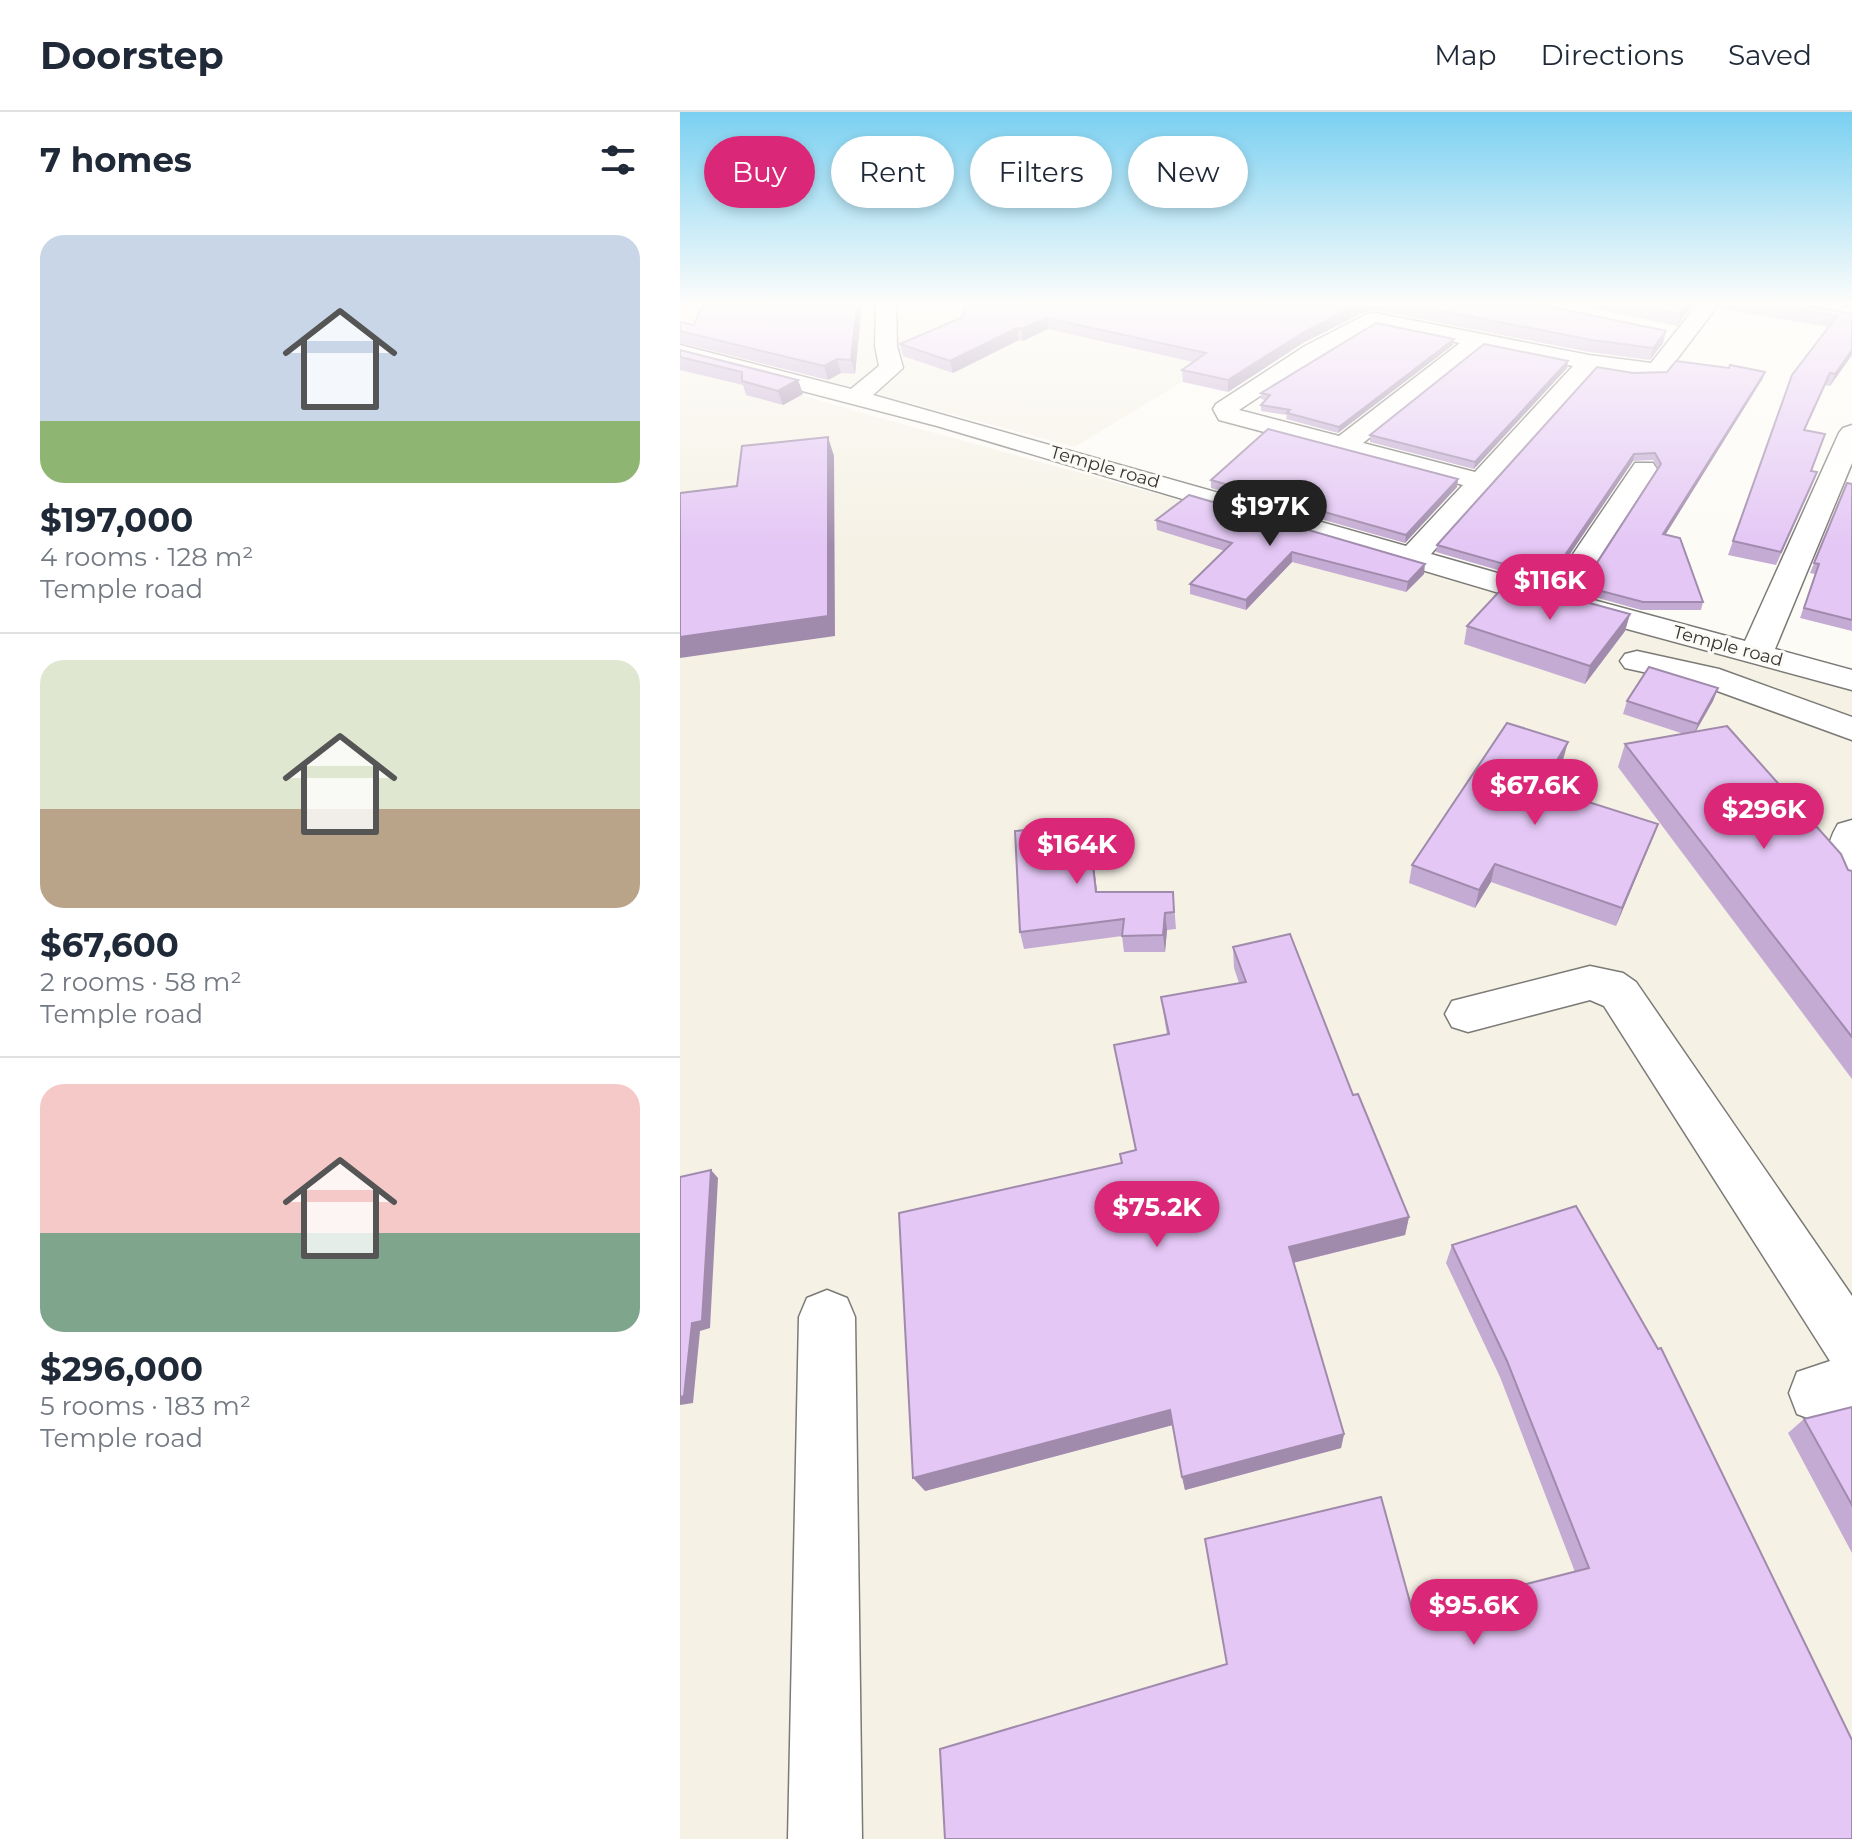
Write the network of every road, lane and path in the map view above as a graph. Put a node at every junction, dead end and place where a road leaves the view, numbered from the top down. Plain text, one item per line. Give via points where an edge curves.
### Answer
1 (811, 386) edge
2 (870, 386) edge
3 (1261, 386) edge
4 (1419, 386) edge
5 (1568, 386) edge
6 (856, 397) junction
7 (1852, 433) edge
8 (1345, 444) junction
9 (1644, 469) dead end
10 (1483, 482) junction
11 (1412, 557) junction
12 (1557, 600) junction
13 (1722, 645) junction
14 (1756, 654) junction
15 (1637, 661) dead end
16 (1707, 676) junction
17 (1852, 680) edge
18 (1852, 729) edge
19 (1852, 833) edge
20 (1852, 881) edge
21 (1468, 1014) dead end
22 (827, 1317) dead end
23 (1852, 1345) edge
24 (825, 1839) edge

1 - 6 street, Temple road
2 - 6 street
3 - 8 street via 1225,409 1228,415
4 - 8 street
5 - 10 street
6 - 11 street, Temple road
7 - 14 street
8 - 10 street
9 - 12 street
10 - 11 street
11 - 12 street, Temple road
12 - 13 street, Temple road
13 - 14 street, Temple road
13 - 16 street
14 - 17 street, Temple road
15 - 16 street
16 - 18 street
19 - 20 street via 1846,867
21 - 23 street via 1590,983 1620,994
22 - 24 street

